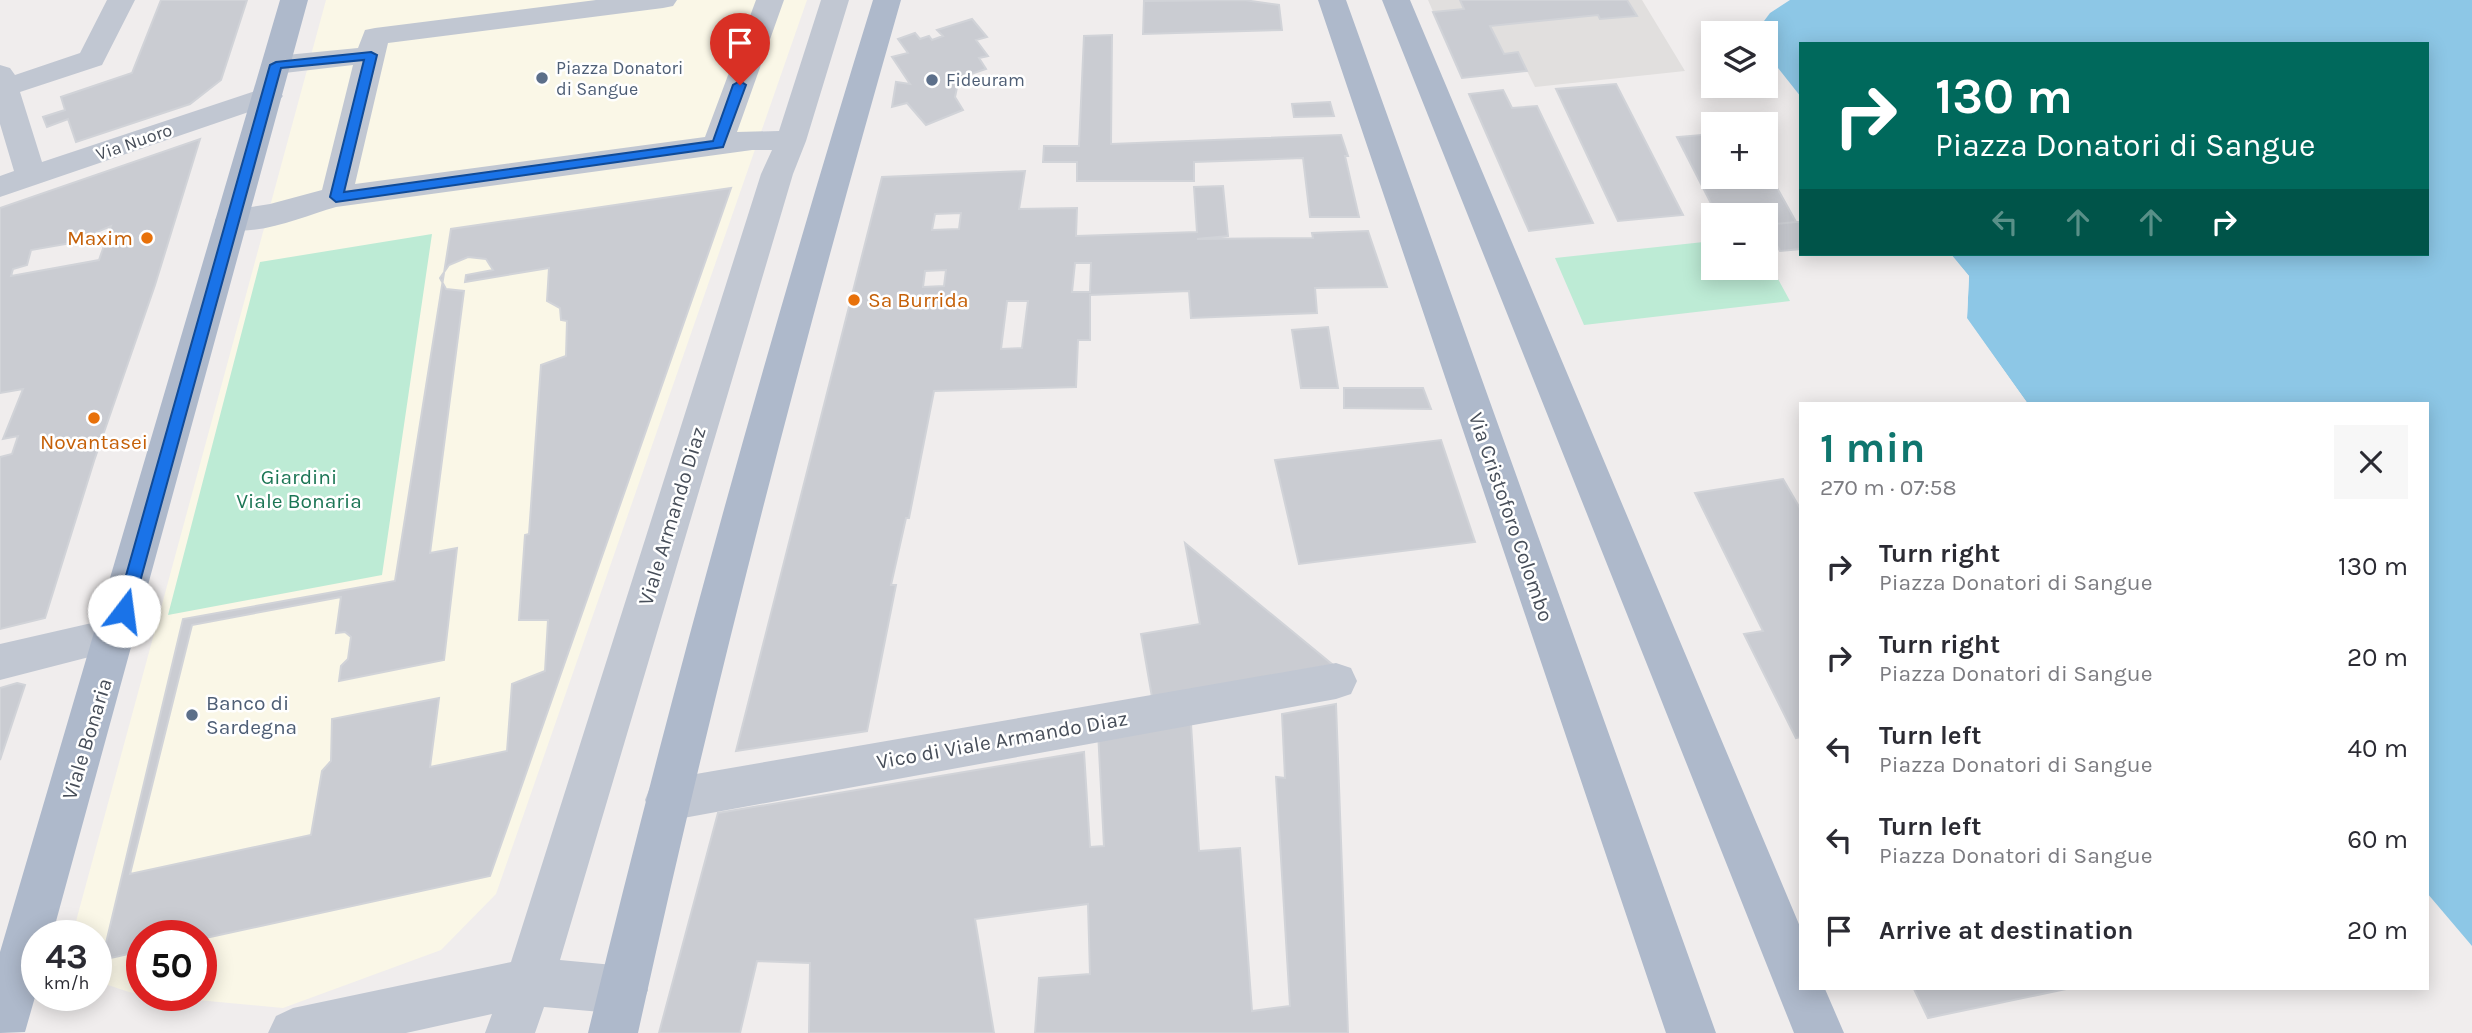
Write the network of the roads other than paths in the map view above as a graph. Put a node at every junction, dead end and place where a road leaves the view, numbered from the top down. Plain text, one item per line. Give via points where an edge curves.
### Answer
1 (121, 0) edge
2 (294, 0) edge
3 (663, 0) edge
4 (774, 0) edge
5 (835, 0) edge
6 (887, 0) edge
7 (1332, 0) edge
8 (1396, 0) edge
9 (371, 55) junction
10 (2, 81) edge
11 (272, 81) junction
12 (791, 141) junction
13 (718, 144) junction
14 (31, 177) junction
15 (0, 187) edge
16 (336, 197) junction
17 (231, 220) junction
18 (118, 634) junction
19 (0, 662) edge
20 (1336, 681) dead end
21 (667, 800) junction
22 (529, 982) junction
23 (1799, 983) edge
24 (1802, 990) edge
25 (618, 1012) edge
26 (0, 1032) edge
27 (293, 1033) edge
28 (510, 1033) edge
29 (1691, 1033) edge
30 (1819, 1033) edge

1 - 10 street via 92,59
2 - 11 main road, Viale Bonaria
3 - 9 street via 375,36
4 - 13 street
5 - 12 street, Viale Armando Diaz
6 - 21 main road via 822,219
7 - 29 main road, Via Cristoforo Colombo
8 - 23 main road
9 - 11 street
9 - 16 street
10 - 14 street
11 - 14 street, Via Nuoro
11 - 17 main road, Viale Bonaria
12 - 13 street
12 - 22 street, Viale Armando Diaz via 777,174
13 - 16 street
14 - 15 street, Via Nuoro
16 - 17 street
17 - 18 main road, Viale Bonaria
18 - 19 street
18 - 26 main road, Viale Bonaria
20 - 21 street, Vico di Viale Armando Diaz
21 - 25 main road
22 - 25 street
22 - 27 street
22 - 28 street, Viale Armando Diaz
24 - 30 main road

